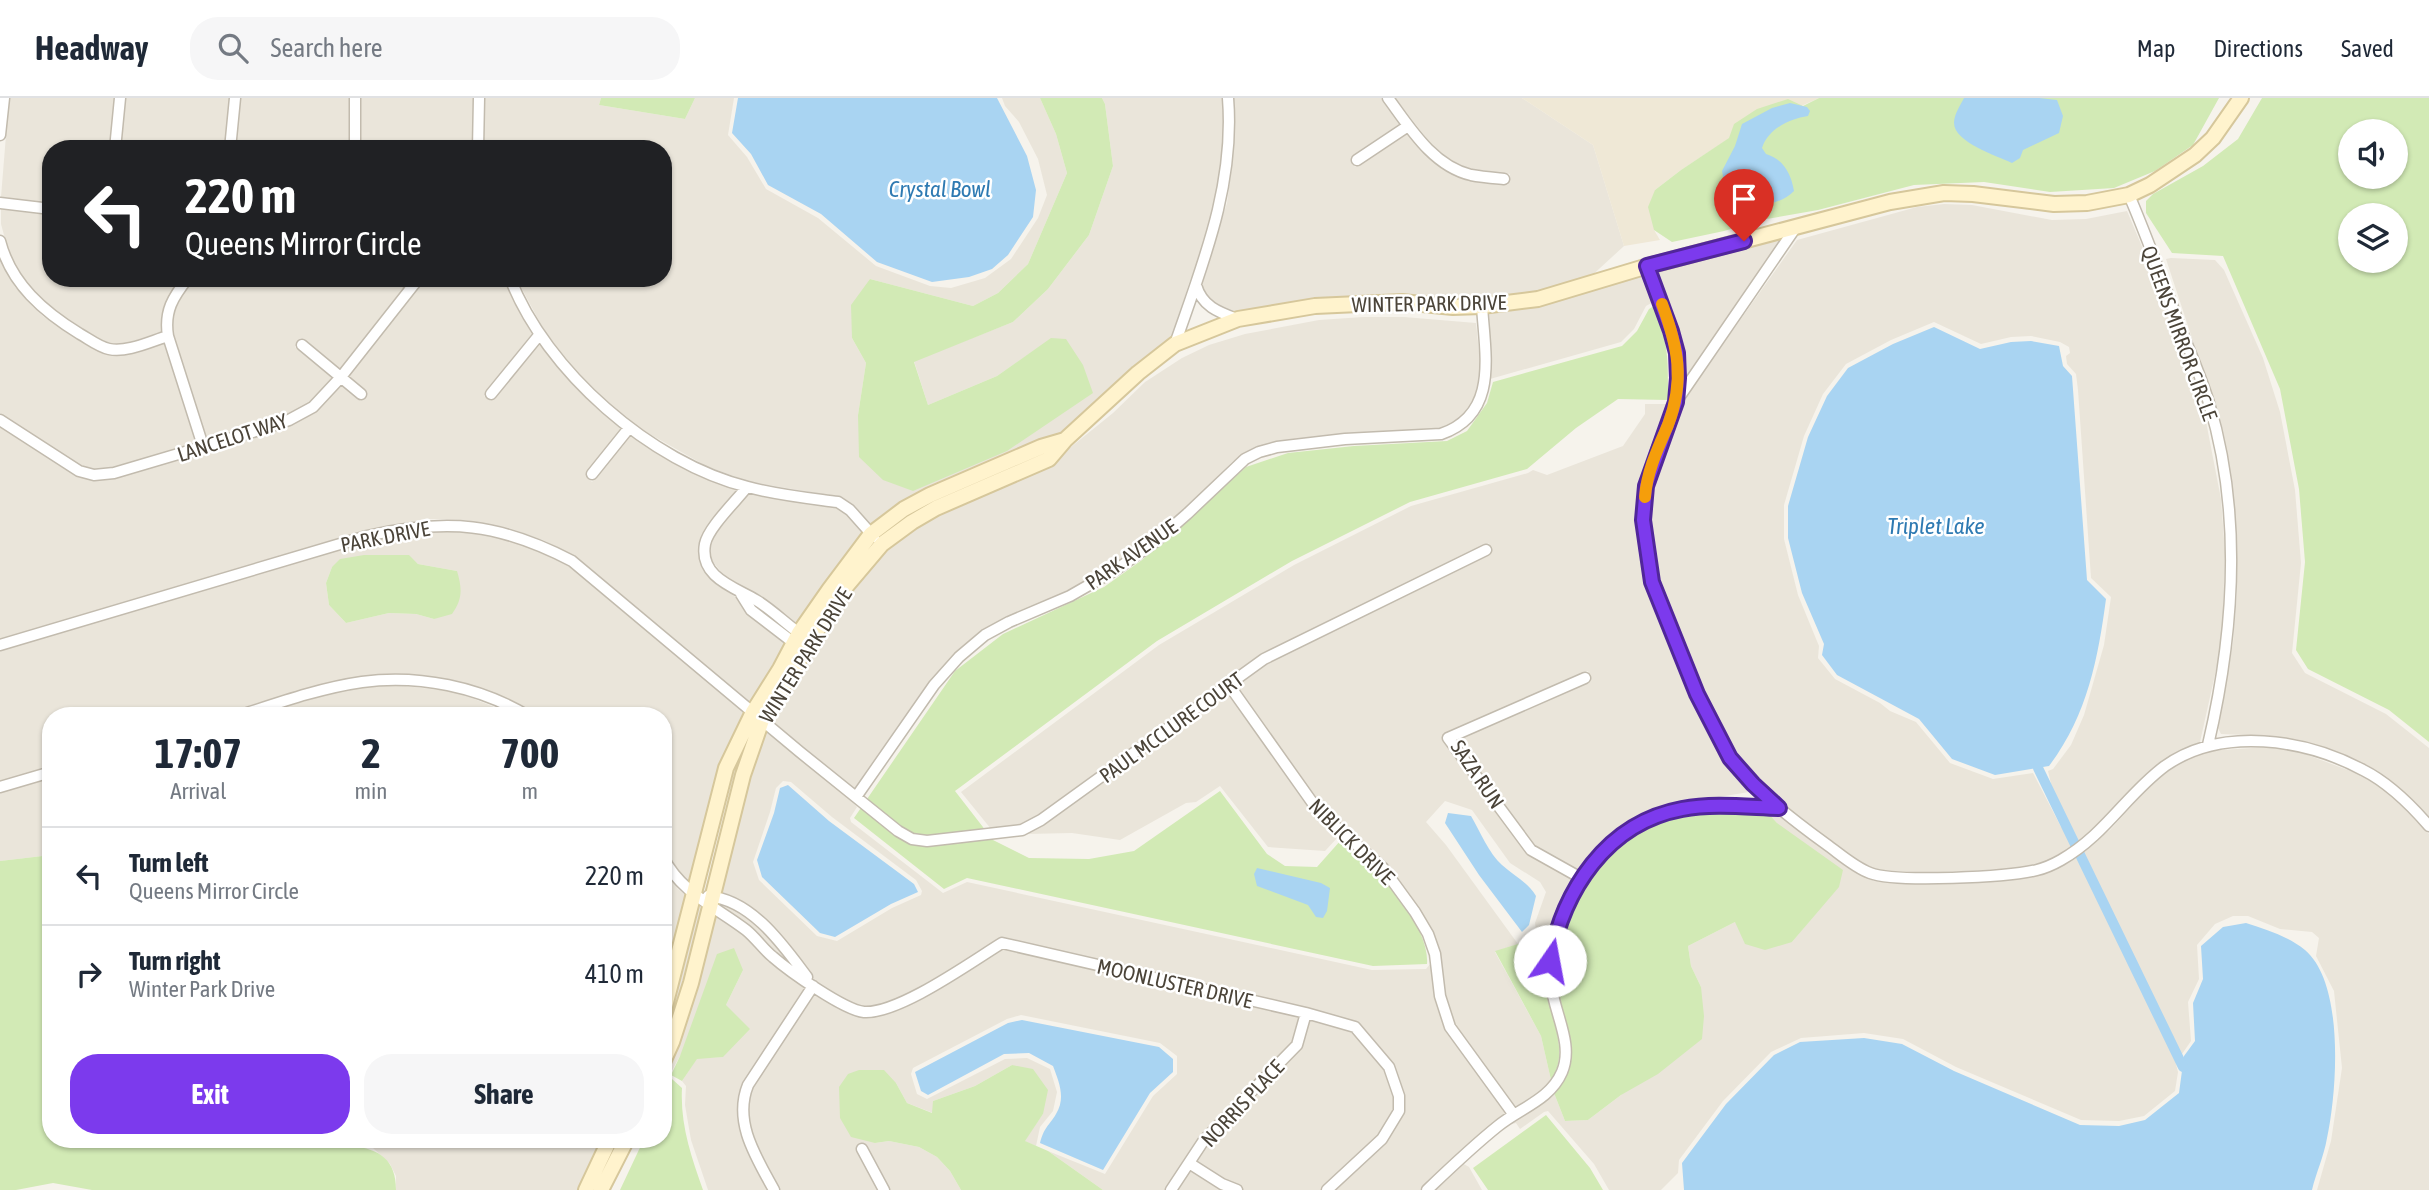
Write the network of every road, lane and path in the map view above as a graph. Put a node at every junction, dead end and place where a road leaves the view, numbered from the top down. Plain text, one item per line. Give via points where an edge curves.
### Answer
1 (4, 98) edge
2 (120, 98) edge
3 (235, 98) edge
4 (355, 98) edge
5 (478, 98) edge
6 (1228, 98) edge
7 (1388, 98) edge
8 (2241, 98) edge
9 (1408, 126) junction
10 (0, 135) edge
11 (116, 140) edge
12 (231, 140) edge
13 (355, 140) edge
14 (478, 140) edge
15 (1357, 160) dead end
16 (1504, 179) dead end
17 (2129, 195) junction
18 (0, 203) edge
19 (42, 208) edge
20 (1796, 227) junction
21 (0, 242) edge
22 (1647, 266) junction
23 (1196, 285) junction
24 (182, 287) edge
25 (411, 287) edge
26 (515, 287) edge
27 (1482, 306) junction
28 (1238, 319) junction
29 (540, 334) junction
30 (168, 336) junction
31 (1175, 344) junction
32 (302, 345) dead end
33 (341, 377) junction
34 (360, 394) dead end
35 (491, 394) dead end
36 (1676, 402) junction
37 (0, 420) edge
38 (629, 428) junction
39 (203, 446) junction
40 (593, 474) dead end
41 (747, 487) junction
42 (876, 539) junction
43 (1486, 550) dead end
44 (797, 638) junction
45 (0, 645) edge
46 (1585, 678) dead end
47 (1229, 685) junction
48 (266, 707) edge
49 (510, 707) edge
50 (758, 716) junction
51 (2208, 746) junction
52 (42, 775) edge
53 (0, 787) edge
54 (856, 797) junction
55 (1779, 808) junction
56 (2429, 826) edge
57 (672, 874) edge
58 (1581, 878) junction
59 (695, 895) junction
60 (711, 902) junction
61 (761, 922) junction
62 (748, 932) junction
63 (672, 981) edge
64 (813, 986) junction
65 (1306, 1013) junction
66 (672, 1042) edge
67 (1514, 1115) junction
68 (607, 1148) edge
69 (621, 1148) edge
70 (862, 1149) dead end
71 (1189, 1163) junction
72 (593, 1189) edge
73 (774, 1190) edge
74 (884, 1190) edge
75 (1171, 1190) edge
76 (1237, 1190) edge
77 (1327, 1190) edge
78 (1427, 1190) edge

1 - 10 street
2 - 11 street
3 - 12 street
4 - 13 street
5 - 14 street
6 - 23 street via 1222,202
7 - 9 street
8 - 17 street, WINTER PARK DRIVE via 2195,155
9 - 15 street
9 - 16 street via 1451,167 1470,175
17 - 20 street, WINTER PARK DRIVE via 2054,204 1944,192
17 - 51 street, QUEENS MIRROR CIRCLE via 2209,404 2227,497 2231,551 2227,643
18 - 19 street
20 - 22 street, WINTER PARK DRIVE
20 - 36 street
21 - 30 street via 19,283 36,302 99,345 123,349
22 - 27 street, WINTER PARK DRIVE via 1538,299
22 - 36 street via 1677,353
23 - 28 street via 1207,304
23 - 31 street
24 - 30 street via 169,307
25 - 33 street, LANCELOT WAY
26 - 29 street
27 - 28 street, WINTER PARK DRIVE via 1362,302
27 - 54 street, PARK AVENUE via 1484,387 1468,419 1440,434 1277,447 1245,459 1155,542 1070,596 985,635 959,657 934,685
28 - 31 street, WINTER PARK DRIVE
29 - 35 street
29 - 38 street via 598,403
30 - 39 street
31 - 42 street, WINTER PARK DRIVE via 1138,373 1049,459
32 - 33 street
33 - 34 street
33 - 39 street, LANCELOT WAY via 313,407 289,420
36 - 55 street via 1646,486 1643,520 1652,582 1697,694 1725,748
37 - 39 street, LANCELOT WAY via 72,467 94,475
38 - 40 street
38 - 41 street via 703,471
41 - 42 street via 838,502
41 - 44 street via 710,533 706,561 721,581 756,600
42 - 44 street, WINTER PARK DRIVE via 829,590
42 - 50 street, WINTER PARK DRIVE
43 - 47 street, PAUL MCCLURE COURT via 1264,659
44 - 50 street, WINTER PARK DRIVE
45 - 50 street, PARK DRIVE via 367,536 429,525 463,525 507,533 572,561
46 - 58 street, SAZA RUN via 1448,738 1531,850
47 - 54 street, PAUL MCCLURE COURT via 1022,830 912,839
47 - 67 street, NIBLICK DRIVE via 1319,813 1383,868 1415,912 1435,954 1440,996 1450,1027
48 - 49 street via 321,690 397,680 459,687
50 - 54 street
50 - 59 street, WINTER PARK DRIVE via 726,768
50 - 60 street, WINTER PARK DRIVE
51 - 55 street via 2165,766 2073,853 2040,870 2021,873 1923,878 1875,875 1859,869
51 - 56 street via 2269,741 2331,756 2392,789
52 - 53 street
55 - 58 street via 1709,806 1660,816 1616,840
57 - 59 street
58 - 67 street via 1565,905 1550,961 1565,1044 1562,1074 1536,1102
59 - 60 street
59 - 63 street, WINTER PARK DRIVE
60 - 61 street, MOONLUSTER DRIVE via 728,899
60 - 62 street, MOONLUSTER DRIVE
60 - 66 street, WINTER PARK DRIVE
61 - 62 street
61 - 64 street, MOONLUSTER DRIVE
62 - 64 street, MOONLUSTER DRIVE
64 - 65 street, MOONLUSTER DRIVE via 854,1009 878,1011 905,1001 1002,943
64 - 73 street via 742,1100 748,1138
65 - 71 street, NORRIS PLACE via 1297,1045 1204,1140
65 - 77 street, MOONLUSTER DRIVE via 1355,1027 1389,1067 1399,1096 1399,1111 1382,1139
67 - 78 street
68 - 72 street
69 - 72 street
70 - 74 street
71 - 75 street, NORRIS PLACE
71 - 76 street

